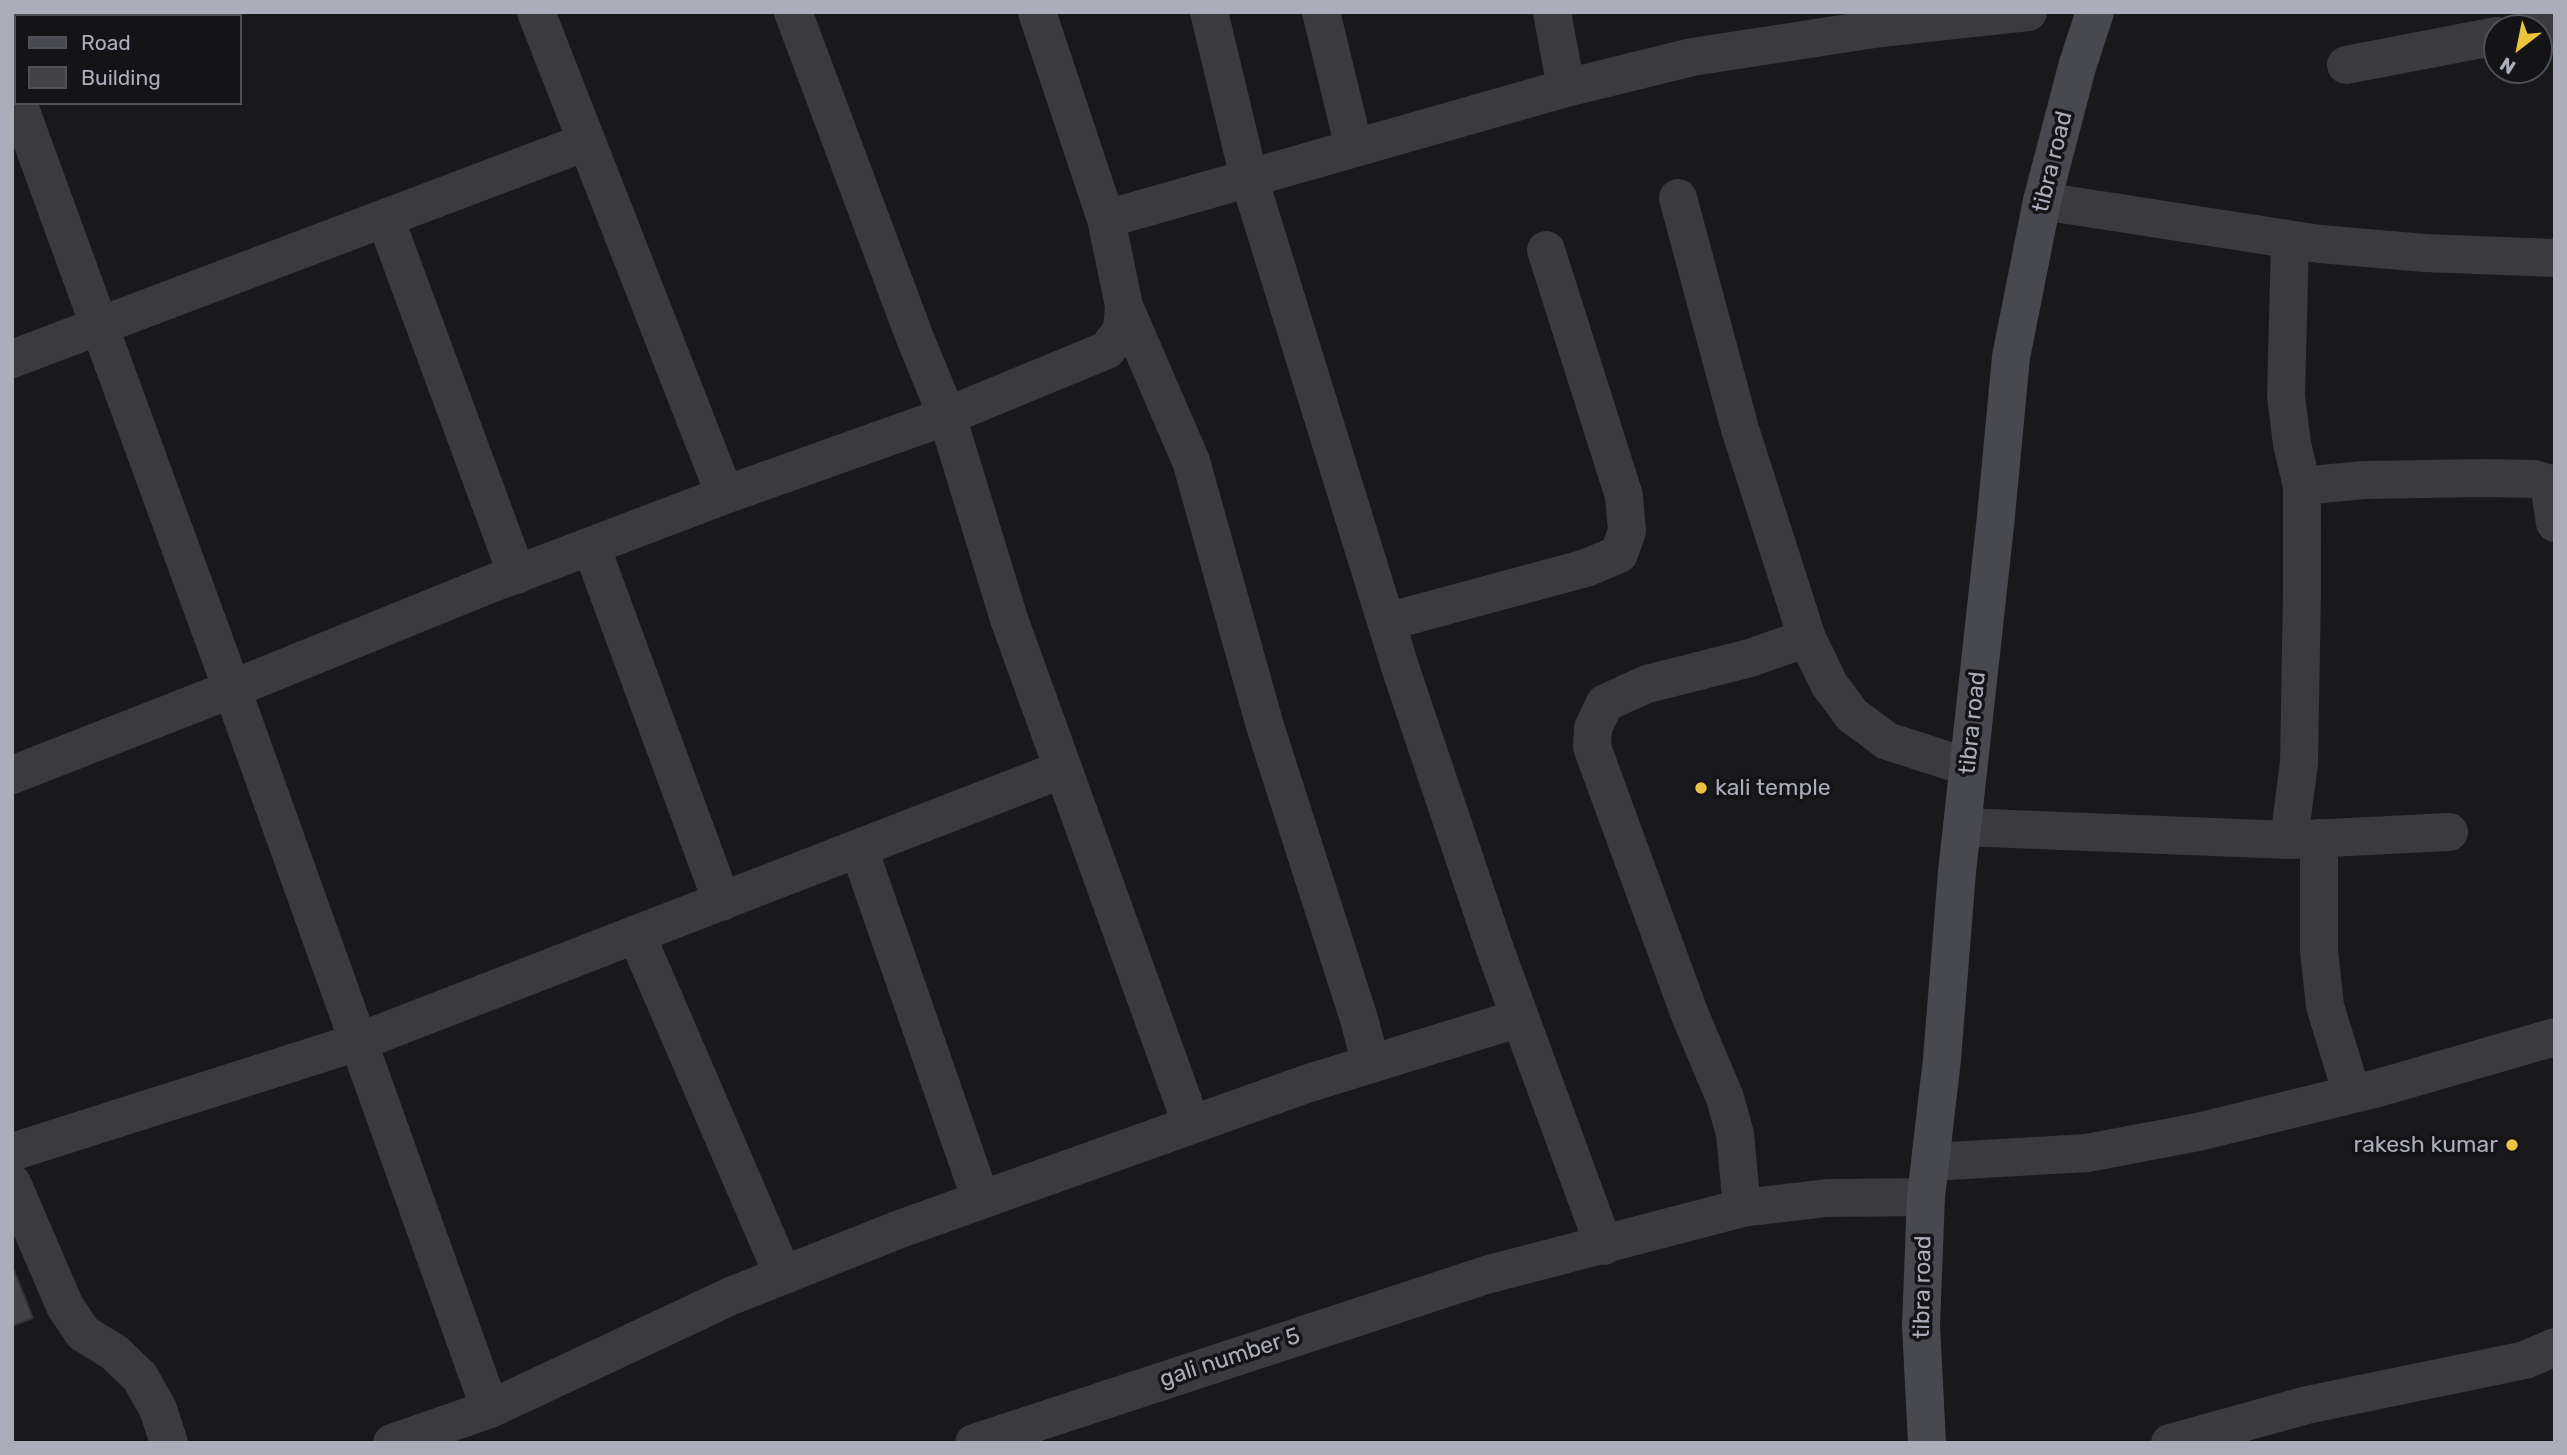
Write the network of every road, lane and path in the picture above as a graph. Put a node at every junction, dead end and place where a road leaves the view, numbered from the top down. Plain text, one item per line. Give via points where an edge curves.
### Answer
1 (536, 12) edge
2 (793, 12) edge
3 (1037, 12) edge
4 (1209, 12) edge
5 (1321, 12) edge
6 (1552, 12) edge
7 (2028, 12) edge
8 (2095, 12) edge
9 (2483, 39) edge
10 (2346, 65) dead end
11 (1566, 88) junction
12 (19, 105) edge
13 (586, 142) junction
14 (1354, 148) junction
15 (1249, 178) junction
16 (1678, 198) dead end
17 (2042, 201) junction
18 (385, 218) junction
19 (1106, 219) junction
20 (2290, 240) junction
21 (1546, 250) dead end
22 (2555, 258) edge
23 (1124, 306) junction
24 (101, 326) junction
25 (12, 359) edge
26 (947, 416) junction
27 (2552, 484) edge
28 (2302, 486) junction
29 (725, 495) junction
30 (2555, 523) edge
31 (591, 546) junction
32 (517, 575) junction
33 (1386, 622) junction
34 (1807, 638) junction
35 (232, 689) junction
36 (1968, 767) junction
37 (1063, 769) junction
38 (12, 775) edge
39 (1962, 827) junction
40 (2449, 832) dead end
41 (2304, 839) junction
42 (859, 849) junction
43 (722, 902) junction
44 (636, 934) junction
45 (1520, 1018) junction
46 (2555, 1037) edge
47 (359, 1042) junction
48 (1371, 1064) junction
49 (2353, 1094) junction
50 (1191, 1124) junction
51 (12, 1152) edge
52 (1928, 1179) junction
53 (12, 1183) edge
54 (981, 1200) junction
55 (1742, 1208) junction
56 (1604, 1246) junction
57 (783, 1275) junction
58 (2555, 1347) edge
59 (490, 1409) junction
60 (1932, 1442) edge
61 (169, 1443) edge
62 (392, 1443) edge
63 (974, 1443) edge
64 (2170, 1443) edge

1 - 13 street
2 - 26 street
3 - 19 street
4 - 15 street
5 - 14 street
6 - 11 street
7 - 11 street via 1881,28 1692,57
8 - 17 street, tibra road
9 - 10 street
11 - 14 street
12 - 24 street
13 - 18 street
13 - 29 street
14 - 15 street
15 - 19 street
15 - 33 street
16 - 34 street via 1740,429
17 - 20 street
17 - 36 street, tibra road via 2011,357
18 - 24 street
18 - 32 street
19 - 23 street
20 - 22 street via 2425,253
20 - 28 street via 2286,396
21 - 33 street via 1624,496 1627,531 1619,554 1586,568
23 - 26 street via 1122,330 1107,350
23 - 48 street via 1191,461 1265,726
24 - 25 street
24 - 35 street
26 - 29 street
26 - 37 street via 1009,619
27 - 28 street via 2485,478
27 - 30 street
28 - 41 street via 2299,763
29 - 31 street
31 - 32 street
31 - 43 street
32 - 35 street
33 - 45 street
34 - 36 street via 1829,684 1852,715 1887,741
34 - 55 street via 1647,684 1605,704 1593,728 1592,747 1690,1015 1726,1098 1735,1134
35 - 38 street
35 - 47 street
36 - 39 street, tibra road
37 - 42 street
37 - 50 street
39 - 41 street
39 - 52 street, tibra road
40 - 41 street
41 - 49 street via 2325,1006
42 - 43 street
42 - 54 street
43 - 44 street
44 - 47 street
44 - 57 street
45 - 48 street
45 - 56 street
46 - 49 street, gali number 5
47 - 51 street
47 - 59 street
48 - 50 street
49 - 52 street, gali number 5 via 2198,1132
50 - 54 street
52 - 55 street, gali number 5
52 - 60 street, tibra road via 1921,1325
53 - 61 street via 65,1307 83,1333 115,1353 140,1377 158,1409
54 - 57 street
55 - 56 street, gali number 5
56 - 63 street, gali number 5 via 1486,1275
57 - 59 street
58 - 64 street via 2525,1360 2307,1405
59 - 62 street

